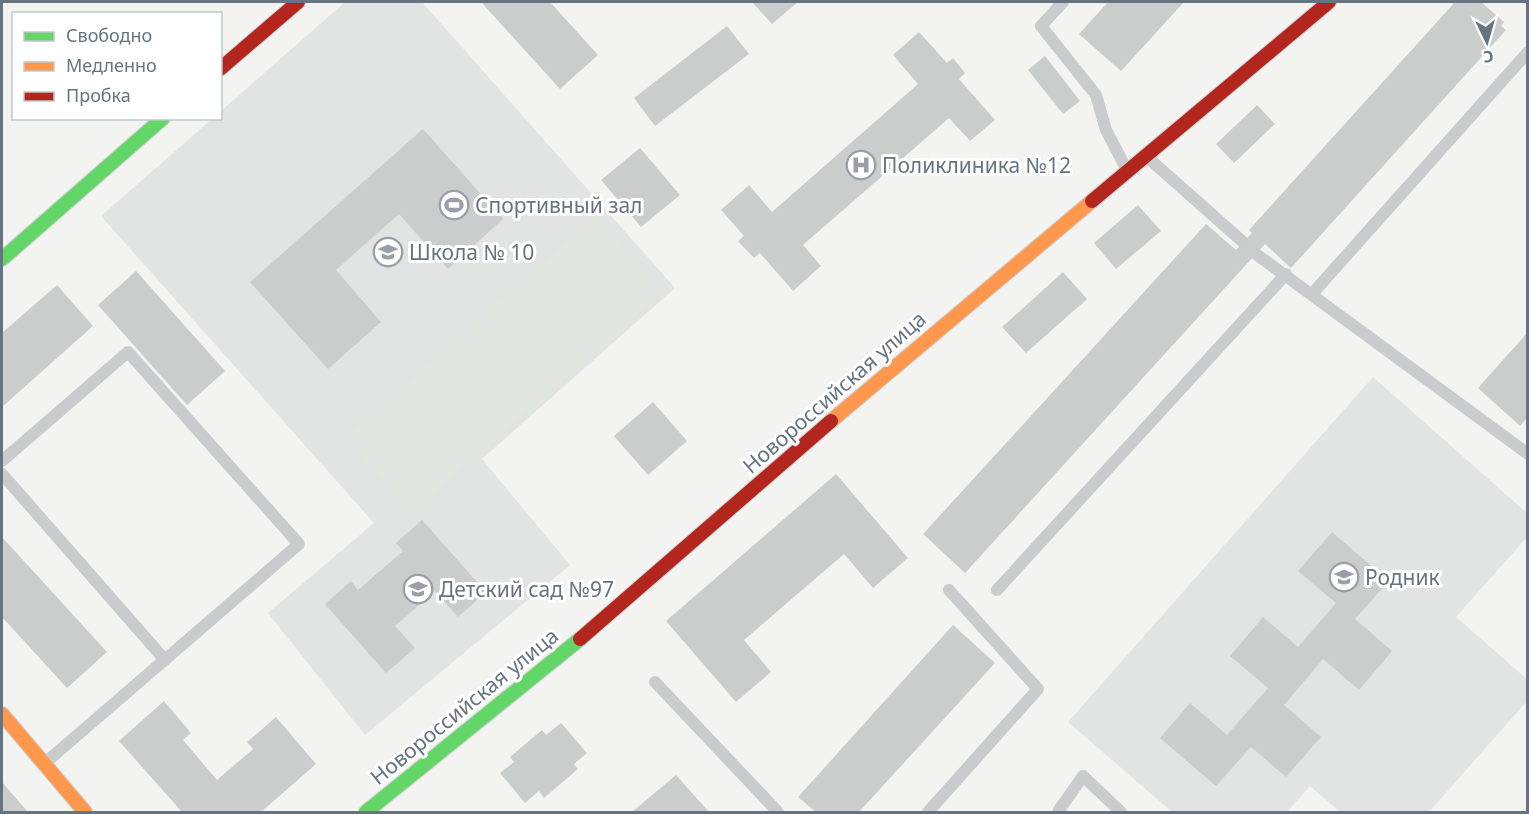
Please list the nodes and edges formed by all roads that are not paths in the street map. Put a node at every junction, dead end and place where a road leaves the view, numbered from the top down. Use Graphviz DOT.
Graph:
graph roads {
  1 [pos="298,2"];
  2 [pos="1063,2"];
  3 [pos="1329,2"];
  4 [pos="1527,52"];
  5 [pos="222,67"];
  6 [pos="161,120"];
  7 [pos="1146,157"];
  8 [pos="1128,171"];
  9 [pos="1243,242"];
  10 [pos="1256,254"];
  11 [pos="2,259"];
  12 [pos="1286,274"];
  13 [pos="1312,294"];
  14 [pos="1527,454"];
  15 [pos="2,461"];
  16 [pos="2,474"];
  17 [pos="949,590"];
  18 [pos="997,590"];
  19 [pos="165,660"];
  20 [pos="655,681"];
  21 [pos="2,714"];
  22 [pos="44,764"];
  23 [pos="85,813"];
  24 [pos="366,813"];
  25 [pos="778,813"];
  26 [pos="928,813"];
  27 [pos="1061,813"];
  28 [pos="1121,813"];
  1 -- 5 [label="street"];
  2 -- 8 [label="lane"];
  3 -- 7 [label="street, Новороссийская улица"];
  4 -- 13 [label="lane"];
  6 -- 11 [label="street"];
  7 -- 8 [label="street, Новороссийская улица"];
  7 -- 9 [label="lane"];
  8 -- 24 [label="street, Новороссийская улица"];
  10 -- 12 [label="lane"];
  12 -- 13 [label="lane"];
  12 -- 18 [label="lane"];
  13 -- 14 [label="lane"];
  15 -- 19 [label="lane"];
  16 -- 19 [label="lane"];
  17 -- 26 [label="lane"];
  19 -- 22 [label="lane"];
  20 -- 25 [label="lane"];
  21 -- 22 [label="street"];
  22 -- 23 [label="street"];
  27 -- 28 [label="lane"];
}
